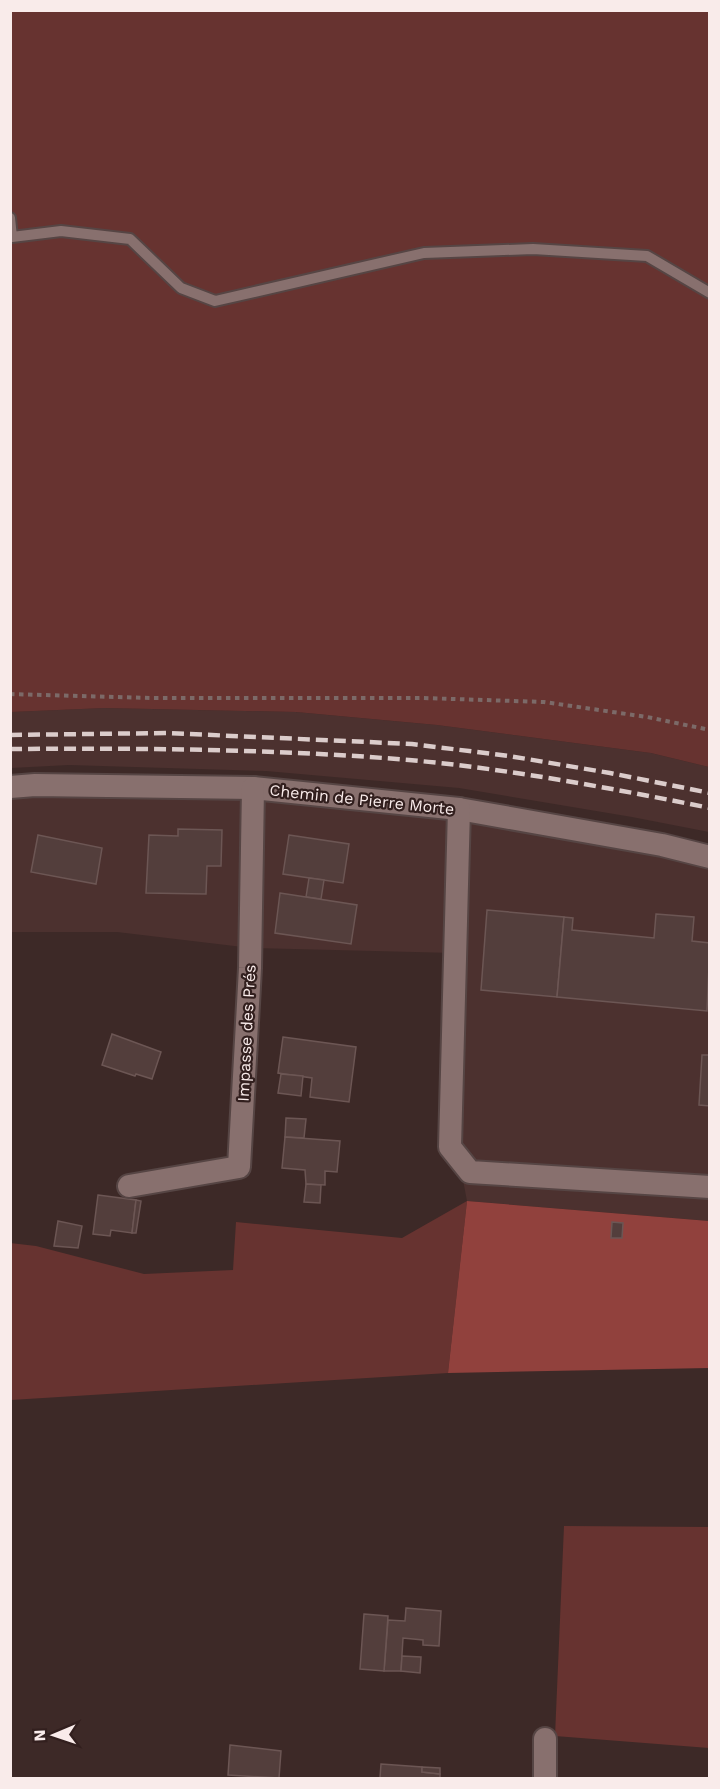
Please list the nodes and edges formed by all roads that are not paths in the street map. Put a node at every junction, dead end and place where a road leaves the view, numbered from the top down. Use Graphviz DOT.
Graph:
graph roads {
  1 [pos="10,218"];
  2 [pos="710,292"];
  3 [pos="10,788"];
  4 [pos="253,788"];
  5 [pos="459,809"];
  6 [pos="710,858"];
  7 [pos="129,1186"];
  8 [pos="710,1187"];
  9 [pos="545,1739"];
  10 [pos="545,1779"];
  1 -- 2 [label="lane"];
  3 -- 4 [label="street, Chemin de Pierre Morte"];
  4 -- 5 [label="street, Chemin de Pierre Morte"];
  4 -- 7 [label="street, Impasse des Prés"];
  5 -- 6 [label="street, Chemin de Pierre Morte"];
  5 -- 8 [label="street"];
  9 -- 10 [label="street"];
}
